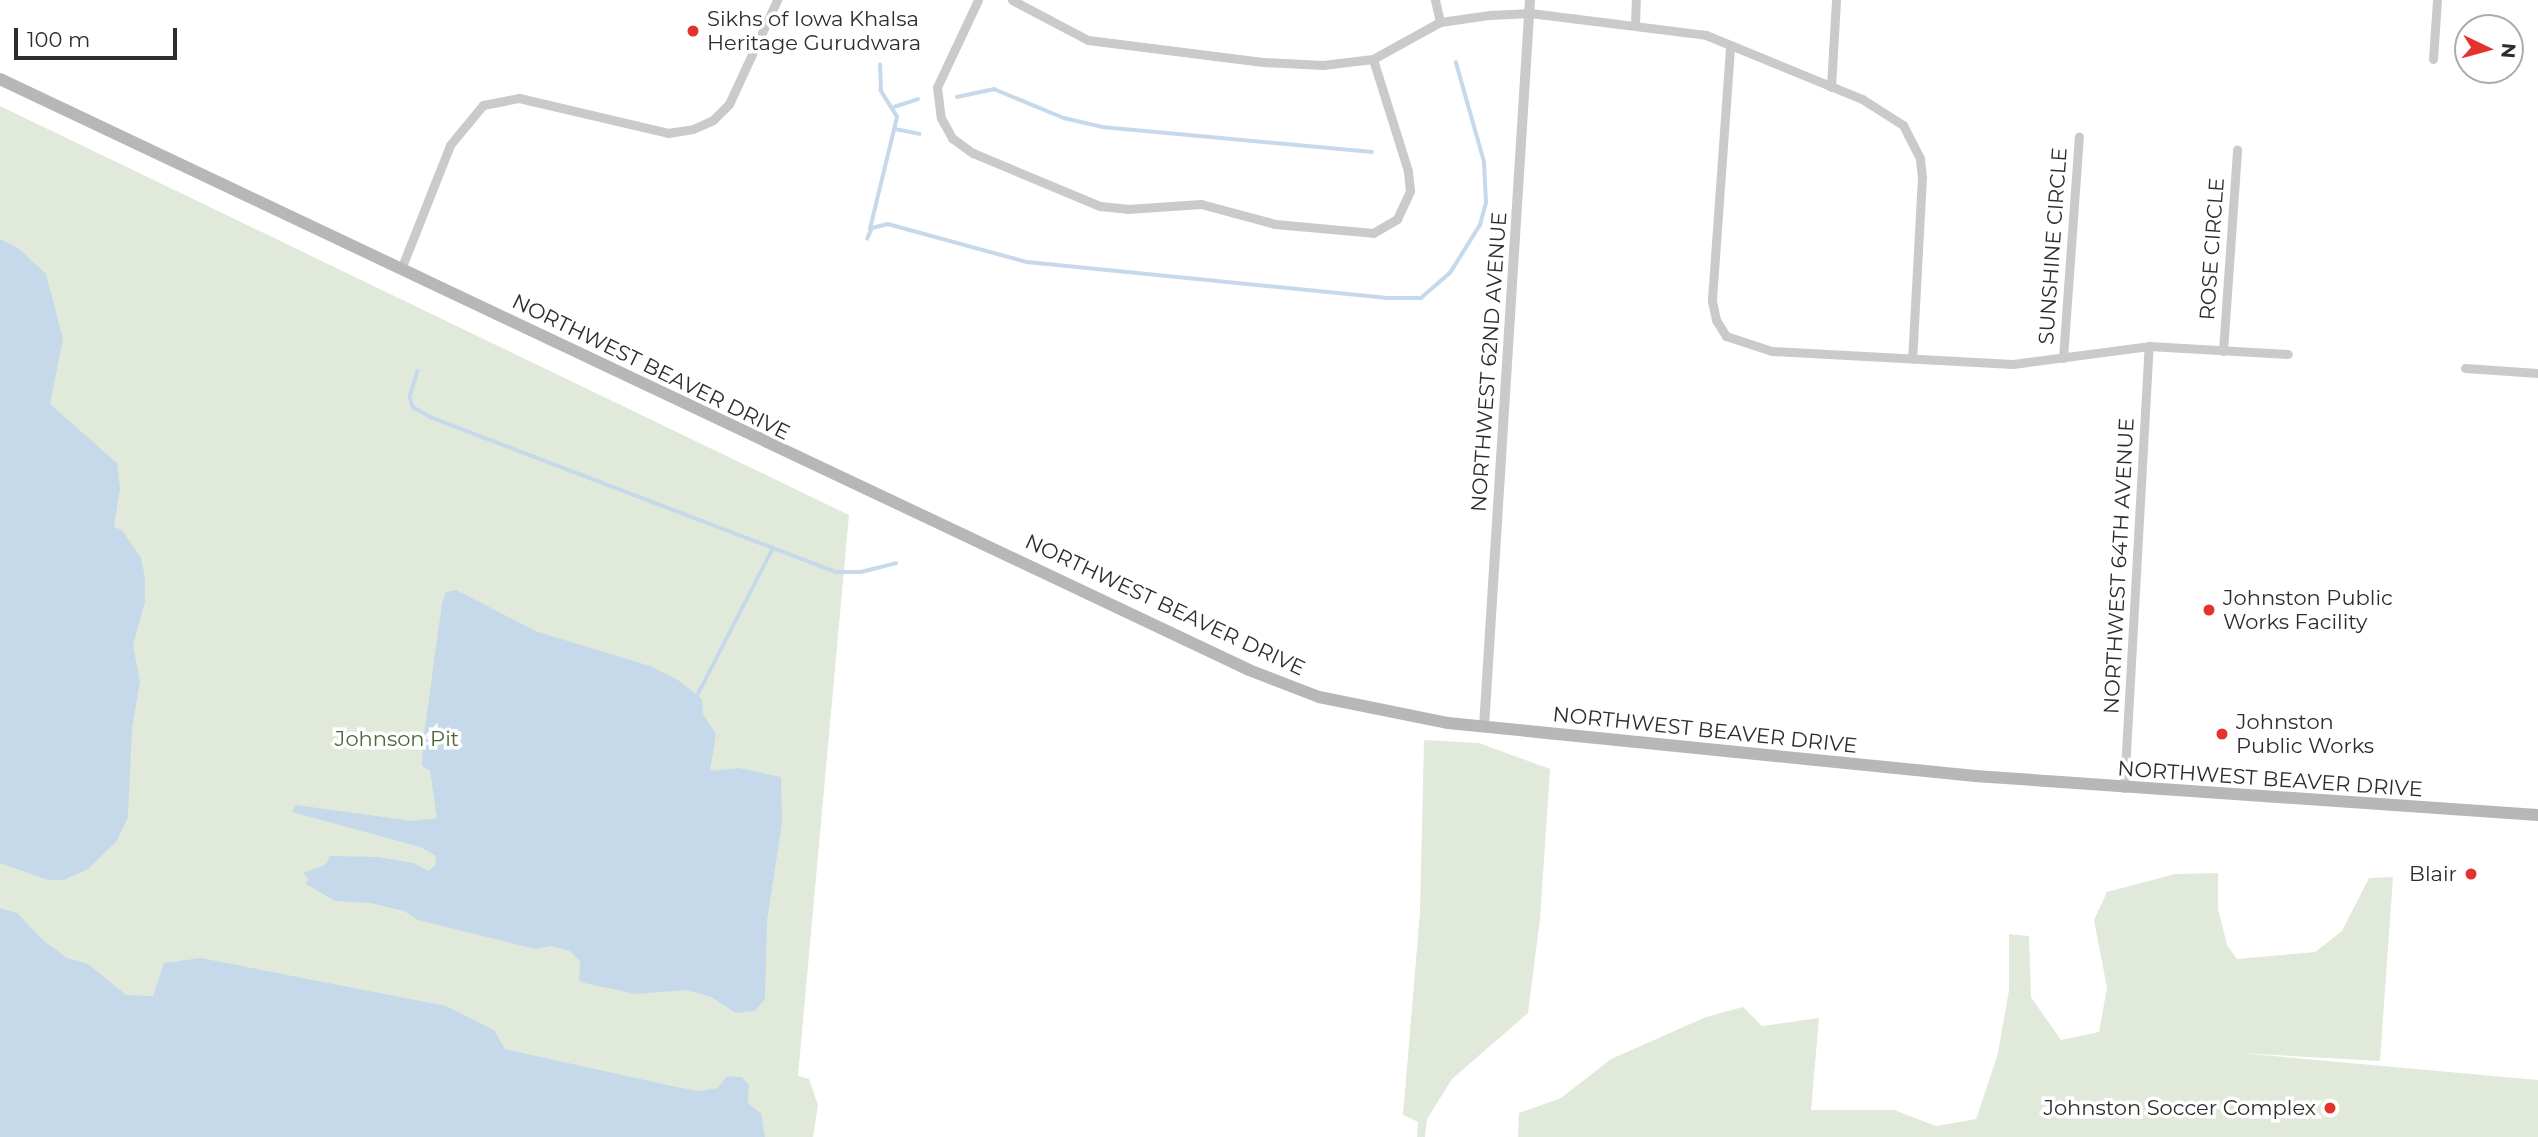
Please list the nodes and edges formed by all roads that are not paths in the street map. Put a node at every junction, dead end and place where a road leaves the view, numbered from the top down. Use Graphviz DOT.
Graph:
graph roads {
  1 [pos="777,0"];
  2 [pos="978,0"];
  3 [pos="1012,0"];
  4 [pos="1435,0"];
  5 [pos="1530,0"];
  6 [pos="1636,0"];
  7 [pos="1836,0"];
  8 [pos="2437,0"];
  9 [pos="1530,13"];
  10 [pos="1440,22"];
  11 [pos="1635,24"];
  12 [pos="1730,48"];
  13 [pos="1373,59"];
  14 [pos="2433,60"];
  15 [pos="0,79"];
  16 [pos="1831,87"];
  17 [pos="2079,137"];
  18 [pos="2237,149"];
  19 [pos="401,269"];
  20 [pos="2149,346"];
  21 [pos="2223,351"];
  22 [pos="2288,354"];
  23 [pos="2063,358"];
  24 [pos="1912,359"];
  25 [pos="2465,368"];
  26 [pos="2538,373"];
  27 [pos="1484,727"];
  28 [pos="2124,788"];
  29 [pos="2538,815"];
  1 -- 19 [label="street"];
  2 -- 13 [label="street"];
  3 -- 13 [label="street"];
  4 -- 10 [label="street"];
  5 -- 9 [label="street, NORTHWEST 62ND AVENUE"];
  6 -- 11 [label="street"];
  7 -- 16 [label="street"];
  8 -- 14 [label="street"];
  9 -- 10 [label="street"];
  9 -- 11 [label="street"];
  9 -- 27 [label="street, NORTHWEST 62ND AVENUE"];
  10 -- 13 [label="street"];
  11 -- 12 [label="street"];
  12 -- 16 [label="street"];
  12 -- 24 [label="street"];
  15 -- 19 [label="main road, NORTHWEST BEAVER DRIVE"];
  16 -- 24 [label="street"];
  17 -- 23 [label="street, SUNSHINE CIRCLE"];
  18 -- 21 [label="street, ROSE CIRCLE"];
  19 -- 27 [label="main road, NORTHWEST BEAVER DRIVE"];
  20 -- 21 [label="street"];
  20 -- 23 [label="street"];
  20 -- 28 [label="street, NORTHWEST 64TH AVENUE"];
  21 -- 22 [label="street"];
  23 -- 24 [label="street"];
  25 -- 26 [label="street"];
  27 -- 28 [label="main road, NORTHWEST BEAVER DRIVE"];
  28 -- 29 [label="main road, NORTHWEST BEAVER DRIVE"];
}
